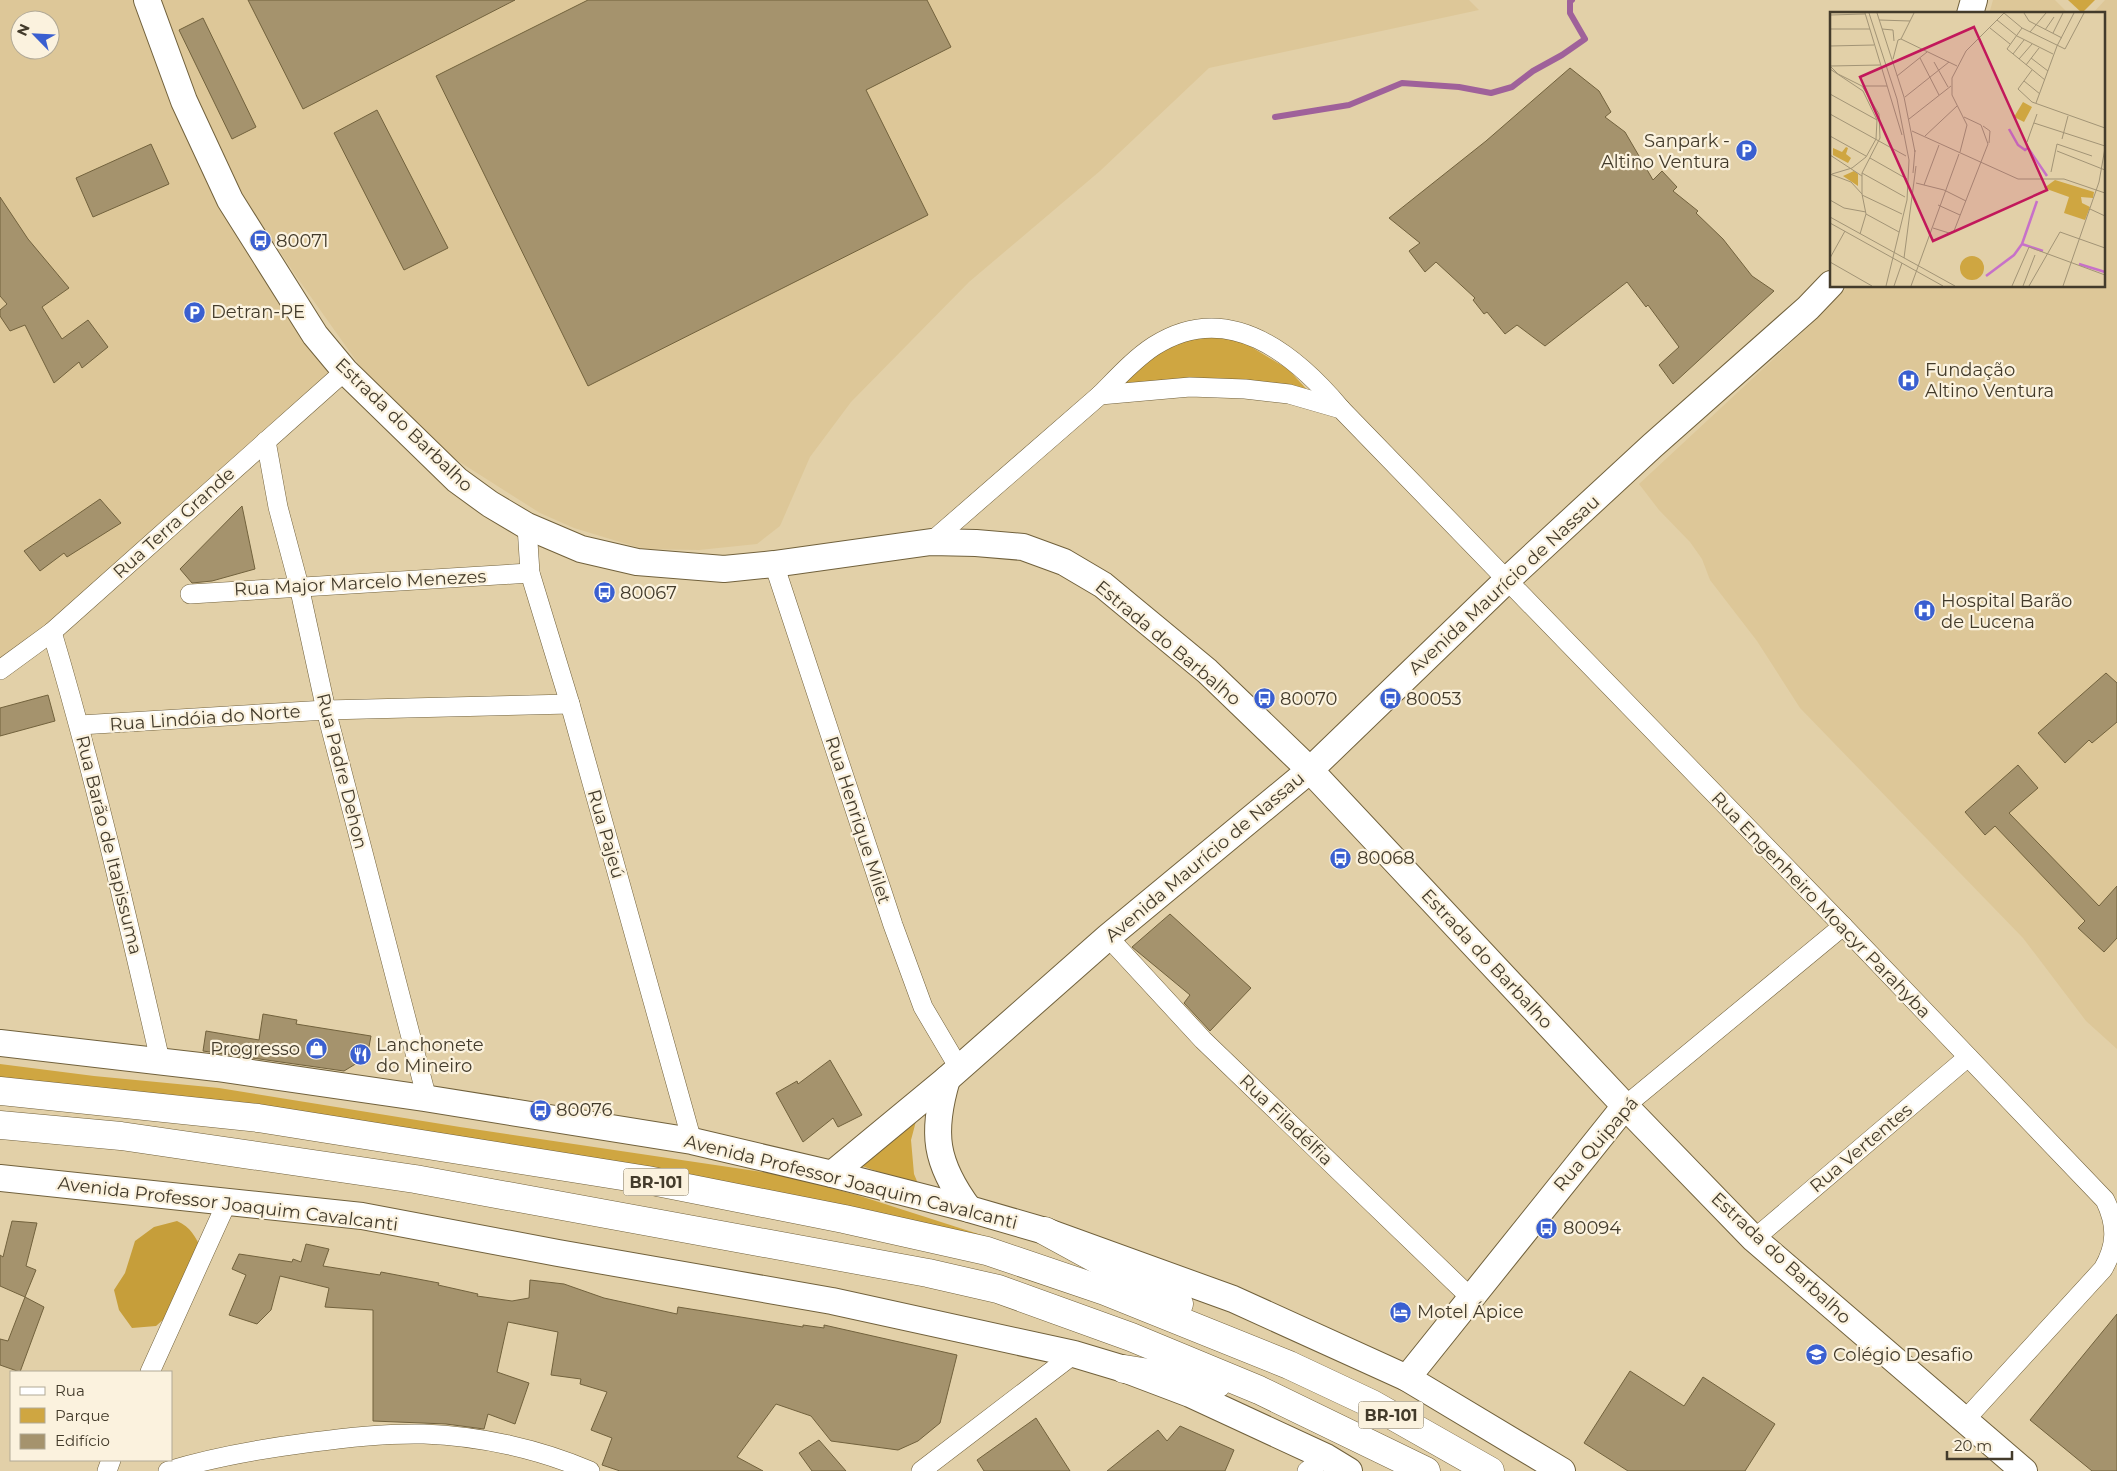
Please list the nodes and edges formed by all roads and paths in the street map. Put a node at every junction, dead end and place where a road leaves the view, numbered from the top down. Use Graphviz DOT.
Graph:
graph roads {
  1 [pos="147,0"];
  2 [pos="1830,285"];
  3 [pos="345,371"];
  4 [pos="1100,395"];
  5 [pos="1341,408"];
  6 [pos="266,442"];
  7 [pos="527,526"];
  8 [pos="931,542"];
  9 [pos="774,564"];
  10 [pos="530,573"];
  11 [pos="1507,580"];
  12 [pos="300,586"];
  13 [pos="190,594"];
  14 [pos="52,632"];
  15 [pos="0,670"];
  16 [pos="570,704"];
  17 [pos="326,710"];
  18 [pos="80,725"];
  19 [pos="1310,770"];
  20 [pos="1843,926"];
  21 [pos="1108,937"];
  22 [pos="0,1043"];
  23 [pos="1968,1057"];
  24 [pos="160,1060"];
  25 [pos="953,1073"];
  26 [pos="0,1091"];
  27 [pos="427,1099"];
  28 [pos="1625,1106"];
  29 [pos="0,1125"];
  30 [pos="692,1142"];
  31 [pos="832,1174"];
  32 [pos="0,1178"];
  33 [pos="227,1202"];
  34 [pos="969,1209"];
  35 [pos="1045,1231"];
  36 [pos="1754,1239"];
  37 [pos="1470,1297"];
  38 [pos="1074,1354"];
  39 [pos="1290,1365"];
  40 [pos="1124,1369"];
  41 [pos="150,1371"];
  42 [pos="1408,1378"];
  43 [pos="1259,1390"];
  44 [pos="1964,1421"];
  45 [pos="1316,1464"];
  46 [pos="569,1467"];
  47 [pos="168,1471"];
  48 [pos="590,1471"];
  49 [pos="922,1471"];
  50 [pos="1349,1471"];
  51 [pos="1426,1471"];
  52 [pos="1490,1471"];
  53 [pos="1562,1471"];
  54 [pos="2024,1471"];
  1 -- 3 [label="main road, Estrada do Barbalho"];
  2 -- 11 [label="main road, Avenida Maurício de Nassau"];
  3 -- 6 [label="street, Rua Terra Grande"];
  3 -- 7 [label="main road, Estrada do Barbalho"];
  4 -- 5 [label="street"];
  4 -- 5 [label="street, Rua Engenheiro Moacyr Parahyba"];
  4 -- 8 [label="street, Rua Engenheiro Moacyr Parahyba"];
  5 -- 11 [label="street, Rua Engenheiro Moacyr Parahyba"];
  6 -- 12 [label="street, Rua Padre Dehon"];
  6 -- 14 [label="street, Rua Terra Grande"];
  7 -- 9 [label="main road, Estrada do Barbalho"];
  7 -- 10 [label="street, Rua Pajeú"];
  8 -- 9 [label="main road, Estrada do Barbalho"];
  8 -- 19 [label="main road, Estrada do Barbalho"];
  9 -- 25 [label="street, Rua Henrique Milet"];
  10 -- 12 [label="street, Rua Major Marcelo Menezes"];
  10 -- 16 [label="street, Rua Pajeú"];
  11 -- 19 [label="main road, Avenida Maurício de Nassau"];
  11 -- 20 [label="street, Rua Engenheiro Moacyr Parahyba"];
  12 -- 13 [label="street, Rua Major Marcelo Menezes"];
  12 -- 17 [label="street, Rua Padre Dehon"];
  14 -- 15 [label="street, Rua Terra Grande"];
  14 -- 18 [label="street, Rua Barão de Itapissuma"];
  16 -- 17 [label="street, Rua Lindóia do Norte"];
  16 -- 30 [label="street, Rua Pajeú"];
  17 -- 18 [label="street, Rua Lindóia do Norte"];
  17 -- 27 [label="street, Rua Padre Dehon"];
  18 -- 24 [label="street, Rua Barão de Itapissuma"];
  19 -- 21 [label="main road, Avenida Maurício de Nassau"];
  19 -- 28 [label="main road, Estrada do Barbalho"];
  20 -- 23 [label="street, Rua Engenheiro Moacyr Parahyba"];
  20 -- 28 [label="street, Rua Quipapá"];
  21 -- 25 [label="main road, Avenida Maurício de Nassau"];
  21 -- 37 [label="street, Rua Filadélfia"];
  22 -- 24 [label="main road, Avenida Professor Joaquim Cavalcanti"];
  23 -- 36 [label="street, Rua Vertentes"];
  23 -- 44 [label="street, Rua Engenheiro Moacyr Parahyba"];
  24 -- 27 [label="main road, Avenida Professor Joaquim Cavalcanti"];
  25 -- 31 [label="main road, Avenida Maurício de Nassau"];
  25 -- 34 [label="main road"];
  26 -- 39 [label="highway, Avenida Professor Joaquim Cavalcanti / BR-101"];
  27 -- 30 [label="main road, Avenida Professor Joaquim Cavalcanti"];
  28 -- 36 [label="main road, Estrada do Barbalho"];
  28 -- 37 [label="main road, Rua Quipapá"];
  29 -- 43 [label="highway, BR-101"];
  30 -- 31 [label="main road, Avenida Professor Joaquim Cavalcanti"];
  31 -- 34 [label="main road, Avenida Professor Joaquim Cavalcanti"];
  32 -- 33 [label="main road, Avenida Professor Joaquim Cavalcanti"];
  33 -- 38 [label="main road, Avenida Professor Joaquim Cavalcanti"];
  33 -- 41 [label="street"];
  34 -- 35 [label="main road, Avenida Professor Joaquim Cavalcanti"];
  35 -- 39 [label="highway"];
  35 -- 42 [label="main road, Avenida Professor Joaquim Cavalcanti"];
  36 -- 44 [label="main road, Estrada do Barbalho"];
  37 -- 42 [label="main road, Rua Quipapá"];
  38 -- 40 [label="main road, Avenida Professor Joaquim Cavalcanti"];
  38 -- 49 [label="street"];
  39 -- 52 [label="highway, BR-101"];
  40 -- 43 [label="highway"];
  40 -- 45 [label="main road, Avenida Professor Joaquim Cavalcanti"];
  42 -- 53 [label="main road, Avenida Professor Joaquim Cavalcanti"];
  43 -- 51 [label="highway, BR-101"];
  44 -- 54 [label="main road, Estrada do Barbalho"];
  45 -- 50 [label="main road, Avenida Professor Joaquim Cavalcanti"];
  46 -- 47 [label="street"];
  46 -- 48 [label="street"];
}
